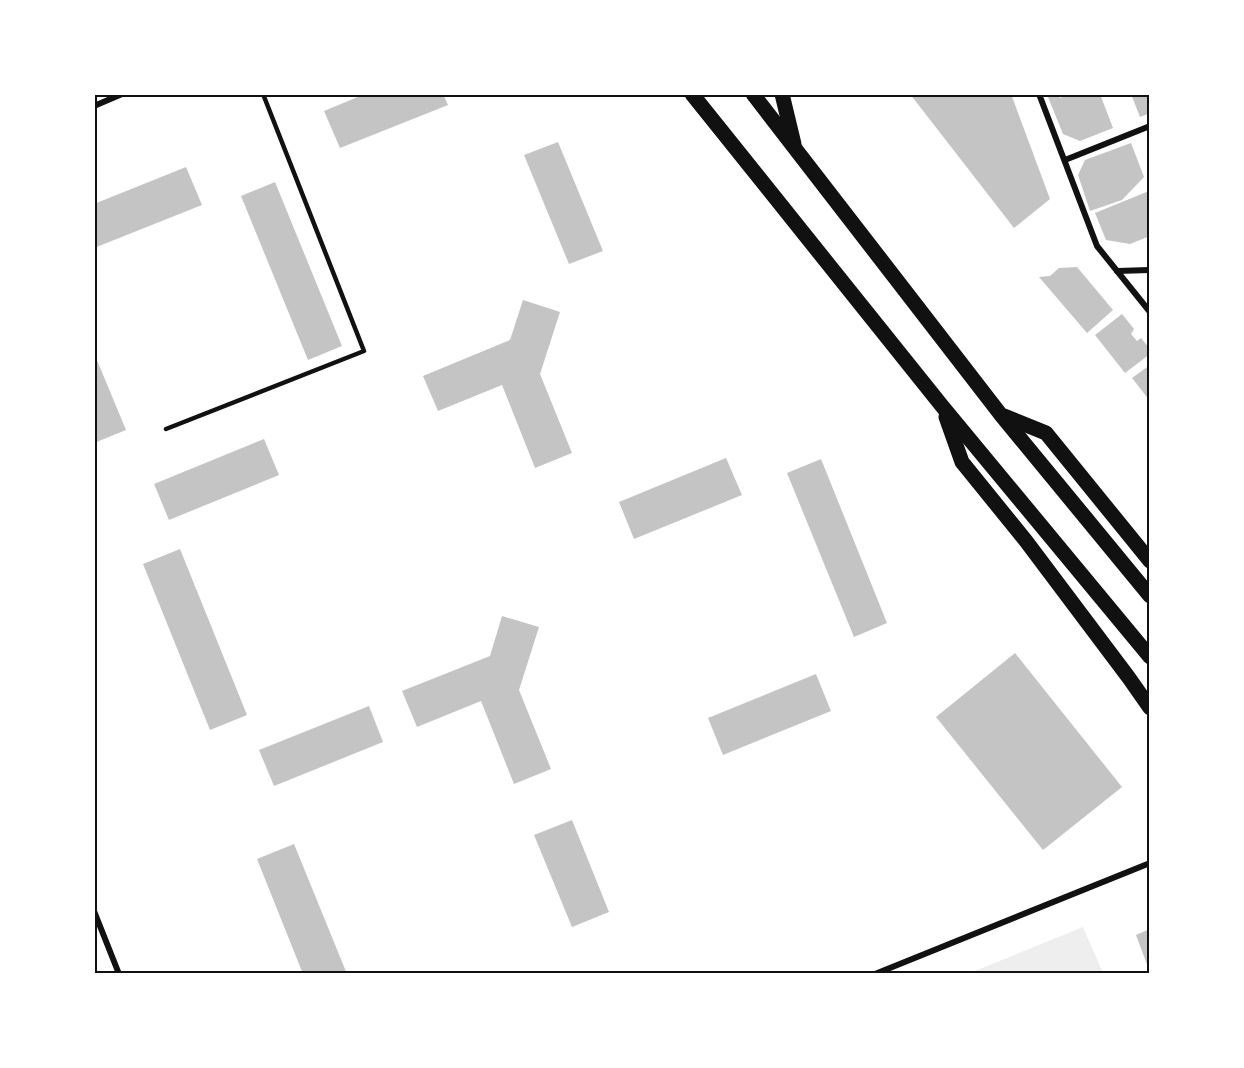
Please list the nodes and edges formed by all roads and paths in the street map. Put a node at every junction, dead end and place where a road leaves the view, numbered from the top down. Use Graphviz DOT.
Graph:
graph roads {
  1 [pos="122,94"];
  2 [pos="263,94"];
  3 [pos="692,94"];
  4 [pos="753,94"];
  5 [pos="782,94"];
  6 [pos="1039,94"];
  7 [pos="94,106"];
  8 [pos="1149,126"];
  9 [pos="795,150"];
  10 [pos="1065,160"];
  11 [pos="1149,270"];
  12 [pos="1117,271"];
  13 [pos="1149,312"];
  14 [pos="942,406"];
  15 [pos="1001,415"];
  16 [pos="166,429"];
  17 [pos="1149,561"];
  18 [pos="1149,596"];
  19 [pos="1149,657"];
  20 [pos="1149,708"];
  21 [pos="1149,862"];
  22 [pos="94,911"];
  23 [pos="119,974"];
  24 [pos="875,974"];
  1 -- 7 [label="street"];
  2 -- 16 [label="lane"];
  3 -- 14 [label="main road"];
  4 -- 9 [label="main road"];
  5 -- 9 [label="main road"];
  6 -- 10 [label="street"];
  8 -- 10 [label="street"];
  9 -- 15 [label="main road"];
  10 -- 12 [label="street"];
  11 -- 12 [label="street"];
  12 -- 13 [label="street"];
  14 -- 19 [label="main road"];
  14 -- 20 [label="main road"];
  15 -- 17 [label="main road"];
  15 -- 18 [label="main road"];
  21 -- 24 [label="street"];
  22 -- 23 [label="street"];
}
